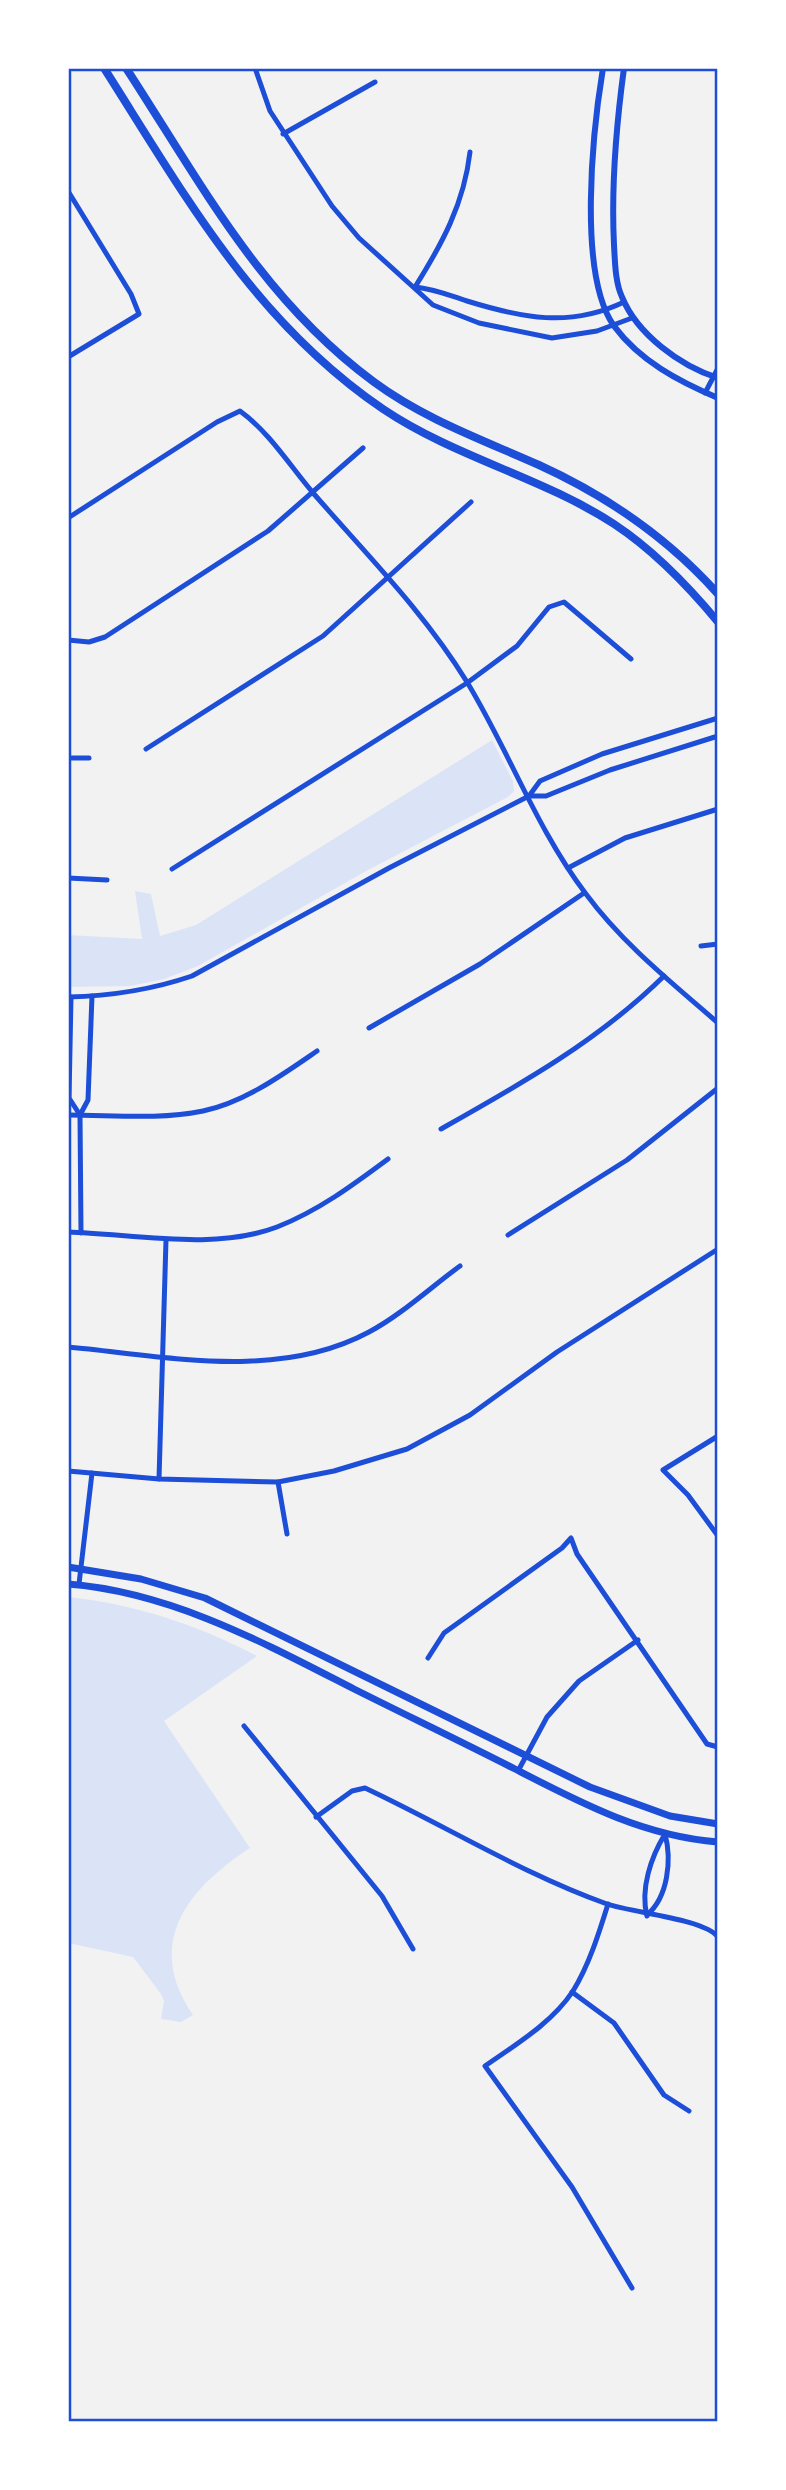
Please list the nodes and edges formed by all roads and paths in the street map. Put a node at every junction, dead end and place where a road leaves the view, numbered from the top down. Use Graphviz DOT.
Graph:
graph roads {
  1 [pos="104,68"];
  2 [pos="126,68"];
  3 [pos="255,68"];
  4 [pos="264,68"];
  5 [pos="603,68"];
  6 [pos="624,68"];
  7 [pos="259,77"];
  8 [pos="375,82"];
  9 [pos="283,134"];
  10 [pos="470,152"];
  11 [pos="68,191"];
  12 [pos="415,287"];
  13 [pos="624,302"];
  14 [pos="606,311"];
  15 [pos="632,318"];
  16 [pos="614,326"];
  17 [pos="68,357"];
  18 [pos="718,368"];
  19 [pos="715,377"];
  20 [pos="705,393"];
  21 [pos="718,398"];
  22 [pos="363,448"];
  23 [pos="314,494"];
  24 [pos="471,502"];
  25 [pos="68,518"];
  26 [pos="390,578"];
  27 [pos="718,594"];
  28 [pos="718,622"];
  29 [pos="68,640"];
  30 [pos="631,659"];
  31 [pos="467,683"];
  32 [pos="718,718"];
  33 [pos="718,736"];
  34 [pos="146,748"];
  35 [pos="68,758"];
  36 [pos="89,758"];
  37 [pos="529,796"];
  38 [pos="718,809"];
  39 [pos="568,868"];
  40 [pos="172,869"];
  41 [pos="68,878"];
  42 [pos="107,880"];
  43 [pos="584,893"];
  44 [pos="718,944"];
  45 [pos="701,946"];
  46 [pos="664,976"];
  47 [pos="92,996"];
  48 [pos="70,997"];
  49 [pos="718,1023"];
  50 [pos="369,1028"];
  51 [pos="317,1051"];
  52 [pos="718,1087"];
  53 [pos="68,1115"];
  54 [pos="80,1115"];
  55 [pos="441,1129"];
  56 [pos="388,1160"];
  57 [pos="68,1233"];
  58 [pos="81,1233"];
  59 [pos="508,1235"];
  60 [pos="166,1240"];
  61 [pos="718,1249"];
  62 [pos="460,1266"];
  63 [pos="68,1347"];
  64 [pos="163,1356"];
  65 [pos="718,1436"];
  66 [pos="68,1471"];
  67 [pos="92,1473"];
  68 [pos="159,1479"];
  69 [pos="278,1482"];
  70 [pos="287,1534"];
  71 [pos="718,1536"];
  72 [pos="68,1567"];
  73 [pos="81,1568"];
  74 [pos="68,1584"];
  75 [pos="79,1584"];
  76 [pos="638,1640"];
  77 [pos="428,1658"];
  78 [pos="244,1726"];
  79 [pos="718,1747"];
  80 [pos="526,1756"];
  81 [pos="518,1770"];
  82 [pos="670,1816"];
  83 [pos="316,1817"];
  84 [pos="718,1824"];
  85 [pos="665,1835"];
  86 [pos="718,1842"];
  87 [pos="608,1904"];
  88 [pos="647,1916"];
  89 [pos="718,1937"];
  90 [pos="413,1949"];
  91 [pos="572,1992"];
  92 [pos="689,2111"];
  93 [pos="632,2288"];
  1 -- 28 [label="main road"];
  2 -- 27 [label="main road"];
  3 -- 7 [label="street"];
  4 -- 7 [label="street"];
  5 -- 14 [label="street"];
  6 -- 13 [label="street"];
  7 -- 9 [label="street"];
  8 -- 9 [label="street"];
  9 -- 12 [label="street"];
  10 -- 12 [label="street"];
  11 -- 17 [label="street"];
  12 -- 14 [label="street"];
  12 -- 16 [label="street"];
  13 -- 14 [label="street"];
  13 -- 15 [label="street"];
  14 -- 16 [label="street"];
  15 -- 16 [label="street"];
  15 -- 19 [label="street"];
  16 -- 20 [label="street"];
  18 -- 19 [label="street"];
  19 -- 20 [label="street"];
  20 -- 21 [label="street"];
  22 -- 23 [label="street"];
  23 -- 25 [label="street"];
  23 -- 26 [label="street"];
  23 -- 29 [label="street"];
  24 -- 26 [label="street"];
  26 -- 31 [label="street"];
  26 -- 34 [label="street"];
  30 -- 31 [label="street"];
  31 -- 37 [label="street"];
  31 -- 40 [label="street"];
  32 -- 37 [label="street"];
  33 -- 37 [label="street"];
  35 -- 36 [label="street"];
  37 -- 39 [label="street"];
  37 -- 47 [label="street"];
  38 -- 39 [label="street"];
  39 -- 43 [label="street"];
  41 -- 42 [label="street"];
  43 -- 46 [label="street"];
  43 -- 50 [label="street"];
  44 -- 45 [label="street"];
  46 -- 49 [label="street"];
  46 -- 55 [label="street"];
  47 -- 48 [label="street"];
  47 -- 54 [label="street"];
  48 -- 54 [label="street"];
  51 -- 54 [label="street"];
  52 -- 59 [label="street"];
  53 -- 54 [label="street"];
  54 -- 58 [label="street"];
  56 -- 60 [label="street"];
  57 -- 58 [label="street"];
  58 -- 60 [label="street"];
  60 -- 64 [label="street"];
  61 -- 69 [label="street"];
  62 -- 64 [label="street"];
  63 -- 64 [label="street"];
  64 -- 68 [label="street"];
  65 -- 71 [label="street"];
  66 -- 67 [label="street"];
  67 -- 68 [label="street"];
  67 -- 73 [label="street"];
  68 -- 69 [label="street"];
  69 -- 70 [label="street"];
  72 -- 73 [label="main road"];
  73 -- 75 [label="street"];
  73 -- 80 [label="main road"];
  74 -- 75 [label="main road"];
  75 -- 81 [label="main road"];
  76 -- 77 [label="street"];
  76 -- 79 [label="street"];
  76 -- 80 [label="street"];
  78 -- 83 [label="street"];
  80 -- 81 [label="street"];
  80 -- 82 [label="main road"];
  81 -- 85 [label="main road"];
  82 -- 84 [label="main road"];
  82 -- 85 [label="main road"];
  83 -- 87 [label="street"];
  83 -- 90 [label="street"];
  85 -- 86 [label="main road"];
  85 -- 88 [label="street"];
  85 -- 88 [label="street"];
  87 -- 88 [label="street"];
  87 -- 91 [label="street"];
  88 -- 89 [label="street"];
  91 -- 92 [label="street"];
  91 -- 93 [label="street"];
}
